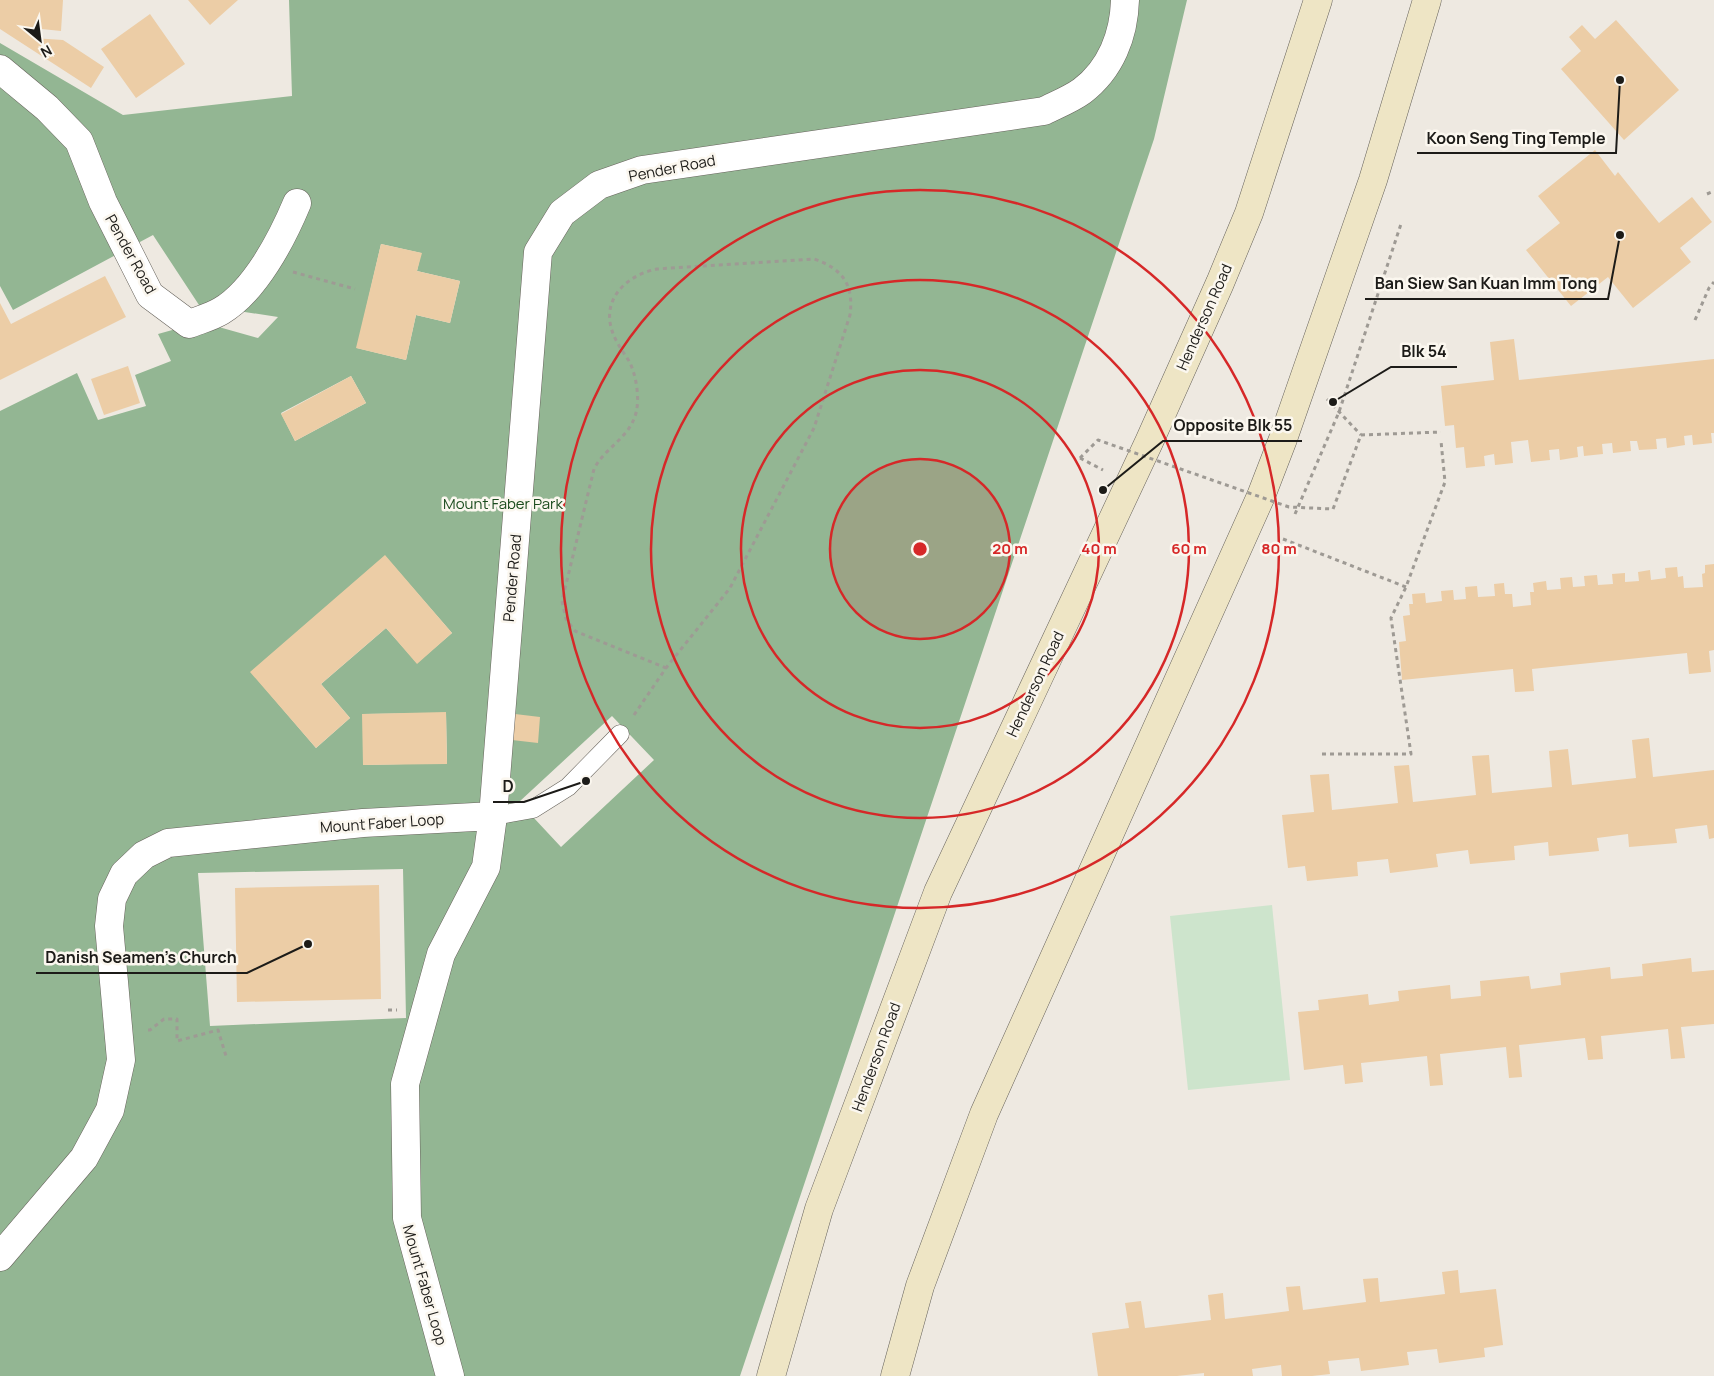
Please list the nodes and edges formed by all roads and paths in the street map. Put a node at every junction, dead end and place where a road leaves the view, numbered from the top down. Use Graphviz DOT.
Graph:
graph roads {
  1 [pos="1125,0"];
  2 [pos="1318,0"];
  3 [pos="1428,2"];
  4 [pos="0,69"];
  5 [pos="1714,191"];
  6 [pos="1707,194"];
  7 [pos="297,203"];
  8 [pos="1401,224"];
  9 [pos="285,270"];
  10 [pos="1714,282"];
  11 [pos="355,289"];
  12 [pos="1695,320"];
  13 [pos="1306,375"];
  14 [pos="1339,412"];
  15 [pos="1441,432"];
  16 [pos="1361,435"];
  17 [pos="1441,441"];
  18 [pos="1080,458"];
  19 [pos="1295,514"];
  20 [pos="1283,539"];
  21 [pos="1406,587"];
  22 [pos="666,668"];
  23 [pos="620,734"];
  24 [pos="1322,754"];
  25 [pos="493,816"];
  26 [pos="118,1024"];
  27 [pos="226,1056"];
  28 [pos="0,1257"];
  29 [pos="450,1376"];
  30 [pos="771,1376"];
  31 [pos="895,1376"];
  1 -- 25 [label="street, Pender Road"];
  2 -- 30 [label="main road, Henderson Road"];
  3 -- 13 [label="main road"];
  4 -- 7 [label="street, Pender Road"];
  5 -- 6 [label="path"];
  8 -- 14 [label="path"];
  9 -- 11 [label="path"];
  10 -- 12 [label="path"];
  13 -- 14 [label="path"];
  13 -- 31 [label="main road"];
  14 -- 16 [label="path"];
  14 -- 19 [label="path"];
  15 -- 16 [label="path"];
  16 -- 18 [label="path, bridge"];
  17 -- 21 [label="path"];
  20 -- 21 [label="path"];
  21 -- 24 [label="path"];
  22 -- 22 [label="path"];
  22 -- 23 [label="path"];
  23 -- 25 [label="lane"];
  25 -- 26 [label="street, Mount Faber Loop"];
  25 -- 29 [label="street, Mount Faber Loop"];
  26 -- 27 [label="path"];
  26 -- 28 [label="street, Mount Faber Loop"];
}
